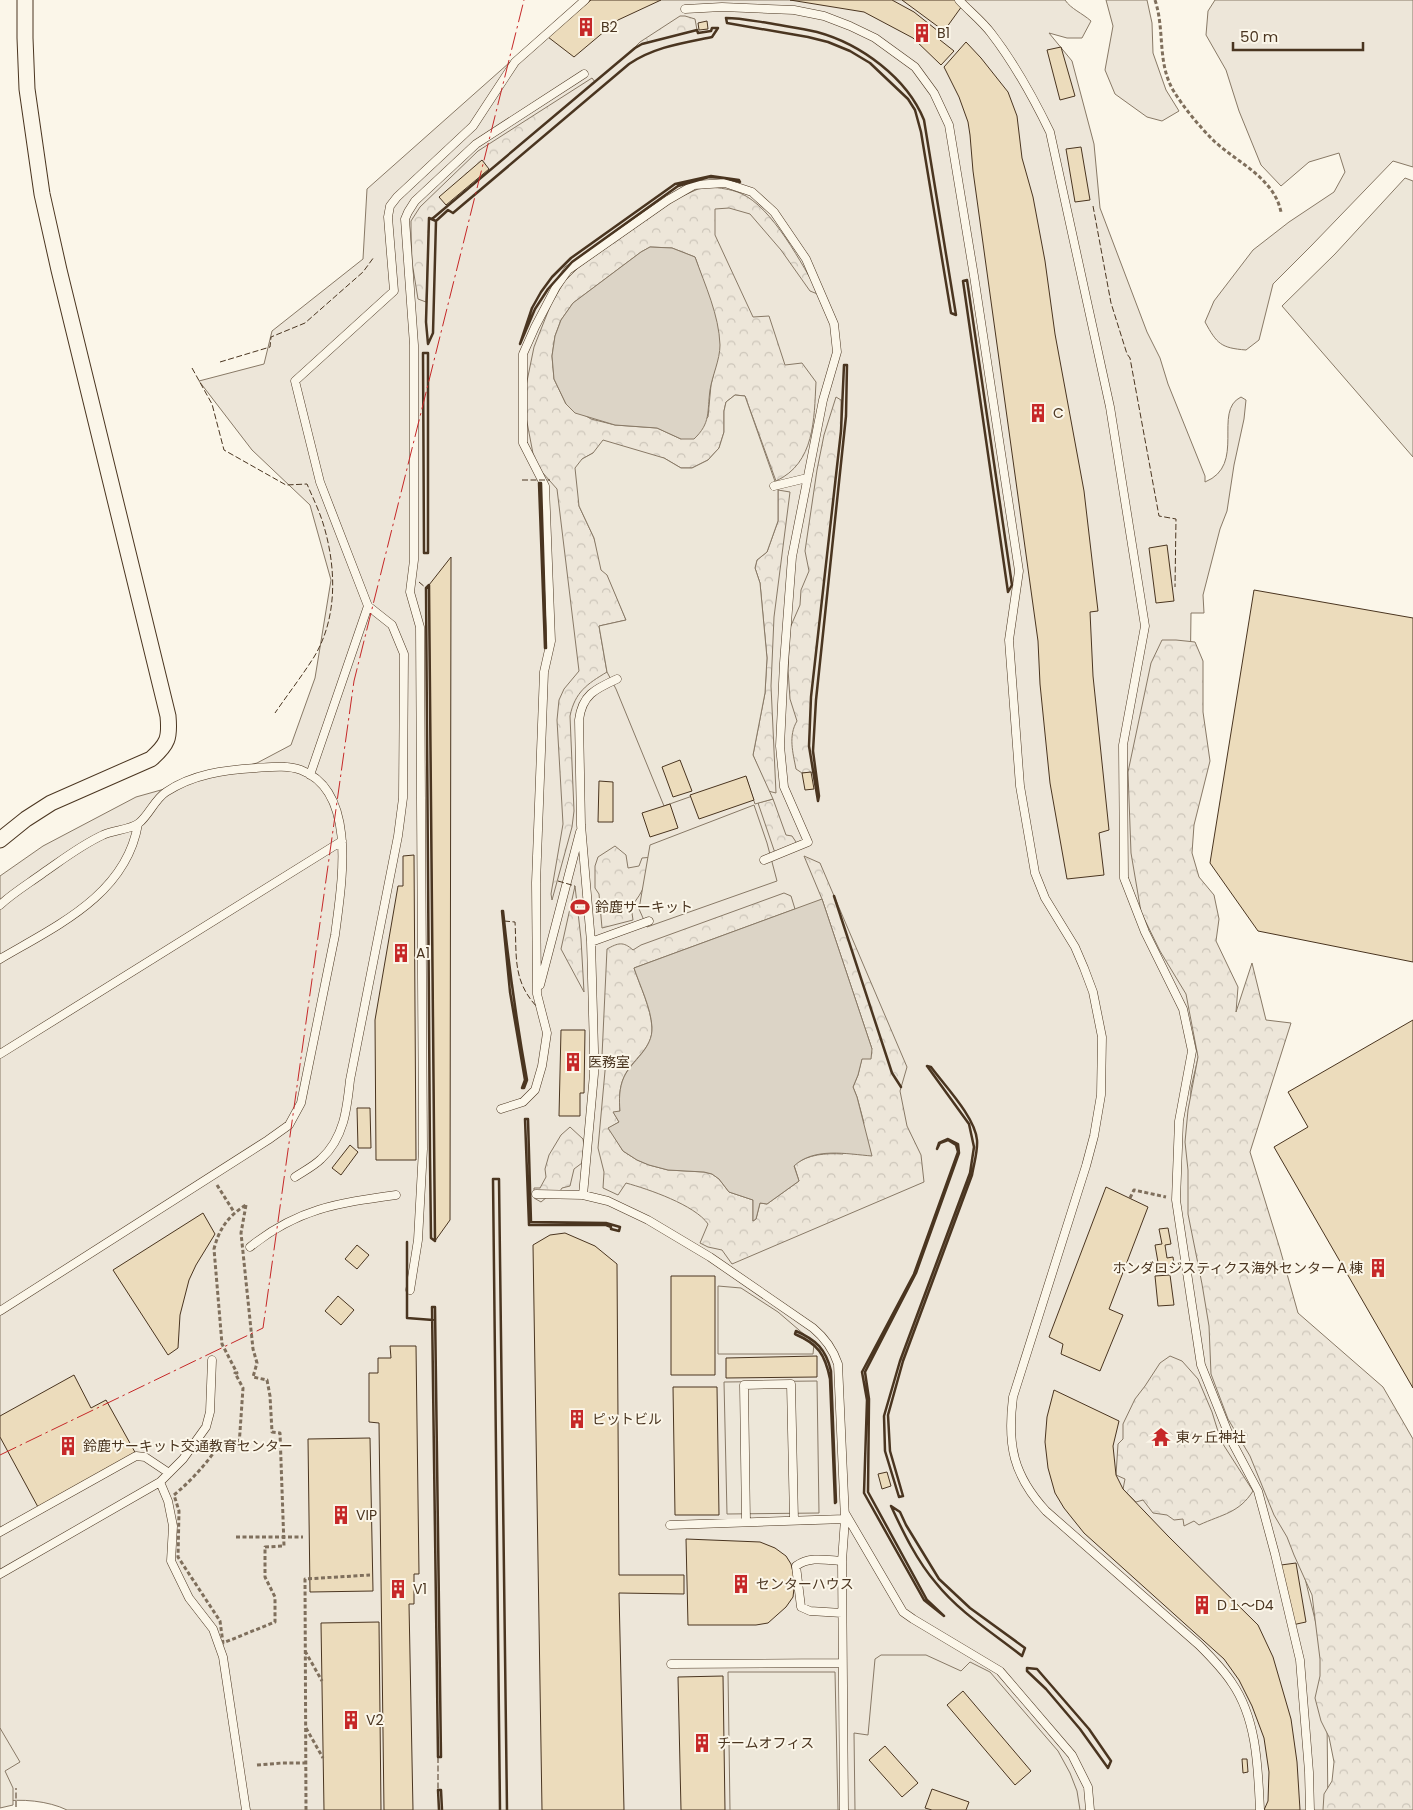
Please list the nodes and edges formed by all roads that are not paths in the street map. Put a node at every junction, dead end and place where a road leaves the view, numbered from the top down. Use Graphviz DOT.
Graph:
graph roads {
  1 [pos="25,0"];
  2 [pos="585,0"];
  3 [pos="959,0"];
  4 [pos="685,9"];
  5 [pos="584,74"];
  6 [pos="807,478"];
  7 [pos="774,486"];
  8 [pos="368,606"];
  9 [pos="617,679"];
  10 [pos="310,774"];
  11 [pos="138,824"];
  12 [pos="582,825"];
  13 [pos="0,840"];
  14 [pos="342,840"];
  15 [pos="764,860"];
  16 [pos="0,905"];
  17 [pos="649,921"];
  18 [pos="591,942"];
  19 [pos="0,959"];
  20 [pos="537,994"];
  21 [pos="0,1054"];
  22 [pos="501,1109"];
  23 [pos="295,1177"];
  24 [pos="536,1194"];
  25 [pos="396,1195"];
  26 [pos="583,1195"];
  27 [pos="250,1247"];
  28 [pos="410,1290"];
  29 [pos="0,1311"];
  30 [pos="212,1360"];
  31 [pos="169,1473"];
  32 [pos="160,1482"];
  33 [pos="845,1516"];
  34 [pos="794,1520"];
  35 [pos="746,1522"];
  36 [pos="670,1525"];
  37 [pos="0,1532"];
  38 [pos="842,1561"];
  39 [pos="0,1574"];
  40 [pos="842,1613"];
  41 [pos="842,1663"];
  42 [pos="671,1664"];
  43 [pos="246,1810"];
  44 [pos="844,1810"];
  45 [pos="1090,1810"];
  46 [pos="1260,1810"];
  47 [pos="1310,1810"];
  1 -- 13 [label="street"];
  2 -- 8 [label="lane"];
  3 -- 47 [label="lane"];
  4 -- 46 [label="lane"];
  5 -- 28 [label="lane"];
  6 -- 7 [label="lane"];
  6 -- 15 [label="lane"];
  6 -- 20 [label="lane"];
  8 -- 10 [label="lane"];
  8 -- 23 [label="lane"];
  9 -- 12 [label="lane"];
  10 -- 11 [label="lane"];
  10 -- 14 [label="lane"];
  11 -- 16 [label="lane"];
  11 -- 19 [label="lane"];
  12 -- 18 [label="lane"];
  12 -- 20 [label="lane"];
  14 -- 21 [label="lane"];
  14 -- 29 [label="lane"];
  17 -- 18 [label="lane"];
  18 -- 26 [label="lane"];
  20 -- 22 [label="lane"];
  24 -- 26 [label="lane"];
  25 -- 27 [label="lane"];
  26 -- 33 [label="lane"];
  30 -- 31 [label="lane"];
  31 -- 32 [label="lane"];
  31 -- 37 [label="lane"];
  32 -- 39 [label="lane"];
  32 -- 43 [label="lane"];
  33 -- 34 [label="lane"];
  33 -- 38 [label="lane"];
  33 -- 45 [label="lane"];
  34 -- 35 [label="lane"];
  34 -- 35 [label="lane"];
  35 -- 36 [label="lane"];
  38 -- 40 [label="lane"];
  38 -- 40 [label="lane"];
  40 -- 41 [label="lane"];
  41 -- 42 [label="lane"];
  41 -- 44 [label="lane"];
}
